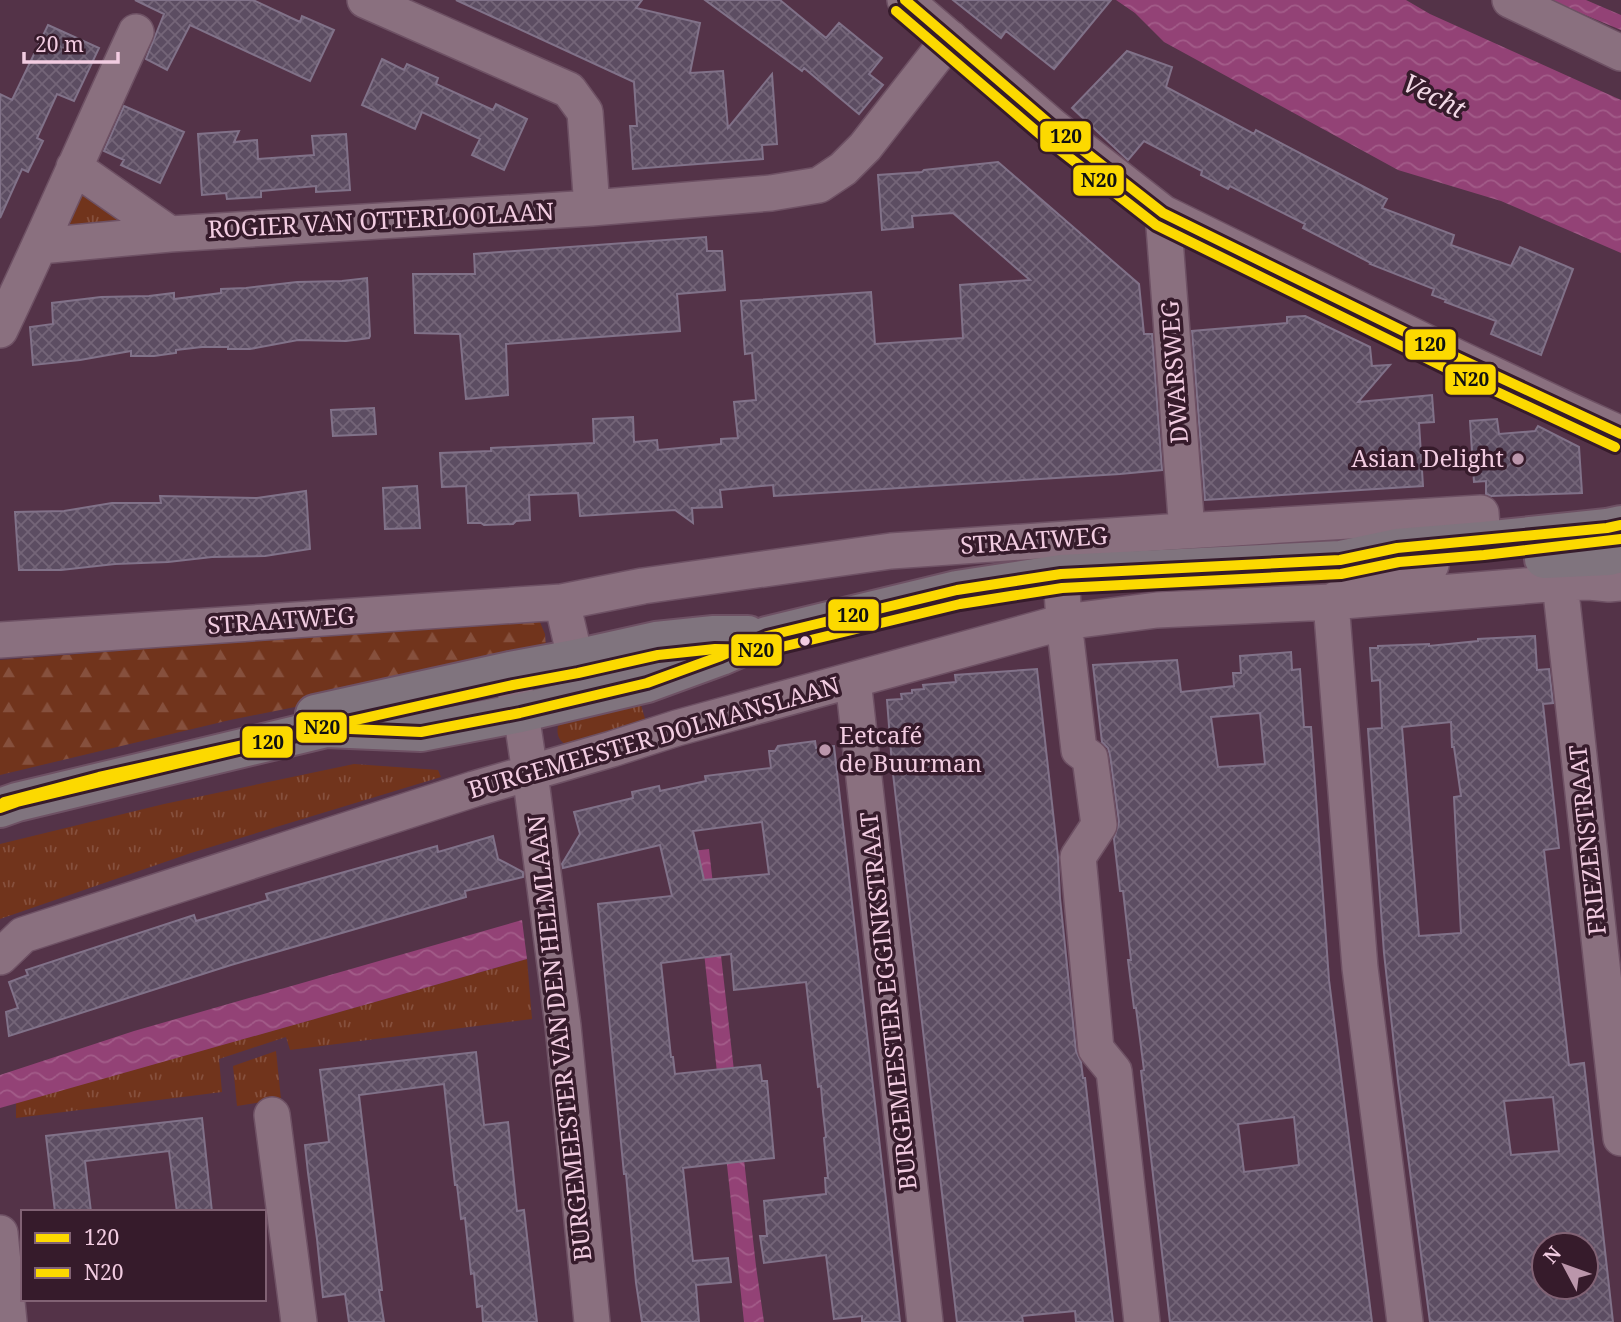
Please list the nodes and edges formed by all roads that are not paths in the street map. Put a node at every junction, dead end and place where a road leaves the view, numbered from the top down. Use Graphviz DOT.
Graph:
graph roads {
  1 [pos="365,0"];
  2 [pos="905,0"];
  3 [pos="1510,0"];
  4 [pos="136,32"];
  5 [pos="950,38"];
  6 [pos="1621,53"];
  7 [pos="74,167"];
  8 [pos="592,208"];
  9 [pos="1163,213"];
  10 [pos="170,234"];
  11 [pos="40,246"];
  12 [pos="0,330"];
  13 [pos="1621,434"];
  14 [pos="1621,525"];
  15 [pos="1187,531"];
  16 [pos="1483,541"];
  17 [pos="1340,560"];
  18 [pos="1431,565"];
  19 [pos="1617,573"];
  20 [pos="1061,574"];
  21 [pos="1560,583"];
  22 [pos="562,602"];
  23 [pos="1331,602"];
  24 [pos="1064,622"];
  25 [pos="767,636"];
  26 [pos="0,640"];
  27 [pos="575,659"];
  28 [pos="510,671"];
  29 [pos="853,680"];
  30 [pos="585,698"];
  31 [pos="520,713"];
  32 [pos="530,773"];
  33 [pos="0,788"];
  34 [pos="0,808"];
  35 [pos="0,957"];
  36 [pos="272,1115"];
  37 [pos="1621,1138"];
  38 [pos="0,1233"];
  39 [pos="9,1322"];
  40 [pos="299,1322"];
  41 [pos="592,1322"];
  42 [pos="925,1322"];
  43 [pos="1142,1322"];
  44 [pos="1405,1322"];
  1 -- 8 [label="street"];
  2 -- 5 [label="street"];
  3 -- 6 [label="street"];
  4 -- 7 [label="street"];
  5 -- 8 [label="street, ROGIER VAN OTTERLOOLAAN"];
  5 -- 9 [label="street"];
  7 -- 10 [label="street"];
  7 -- 11 [label="street"];
  8 -- 10 [label="street, ROGIER VAN OTTERLOOLAAN"];
  9 -- 13 [label="street"];
  9 -- 15 [label="street, DWARSWEG"];
  10 -- 11 [label="street, ROGIER VAN OTTERLOOLAAN"];
  11 -- 12 [label="street"];
  14 -- 16 [label="main road, STRAATWEG"];
  15 -- 16 [label="street, STRAATWEG"];
  15 -- 22 [label="street, STRAATWEG"];
  16 -- 17 [label="main road, STRAATWEG"];
  17 -- 18 [label="main road, STRAATWEG"];
  17 -- 20 [label="main road, STRAATWEG"];
  18 -- 19 [label="main road, STRAATWEG"];
  18 -- 23 [label="street, STRAATWEG"];
  19 -- 21 [label="street"];
  20 -- 24 [label="street, STRAATWEG"];
  20 -- 25 [label="main road, STRAATWEG"];
  21 -- 23 [label="street, BURGEMEESTER DOLMANSLAAN"];
  21 -- 37 [label="street, FRIEZENSTRAAT"];
  22 -- 26 [label="street, STRAATWEG"];
  22 -- 27 [label="street"];
  23 -- 24 [label="street, BURGEMEESTER DOLMANSLAAN"];
  23 -- 44 [label="street"];
  24 -- 29 [label="street, BURGEMEESTER DOLMANSLAAN"];
  24 -- 43 [label="street, STRAATWEG"];
  25 -- 27 [label="main road, STRAATWEG"];
  25 -- 30 [label="main road, STRAATWEG"];
  27 -- 28 [label="main road, STRAATWEG"];
  27 -- 30 [label="street"];
  28 -- 31 [label="street, BURGEMEESTER VAN DEN HELMLAAN"];
  28 -- 33 [label="main road, STRAATWEG"];
  29 -- 32 [label="street, BURGEMEESTER DOLMANSLAAN"];
  29 -- 42 [label="street, BURGEMEESTER EGGINKSTRAAT"];
  30 -- 31 [label="main road, STRAATWEG"];
  31 -- 32 [label="street, BURGEMEESTER VAN DEN HELMLAAN"];
  31 -- 34 [label="main road, STRAATWEG"];
  32 -- 35 [label="street, BURGEMEESTER DOLMANSLAAN"];
  32 -- 41 [label="street, BURGEMEESTER VAN DEN HELMLAAN"];
  36 -- 40 [label="street"];
  38 -- 39 [label="street"];
}
